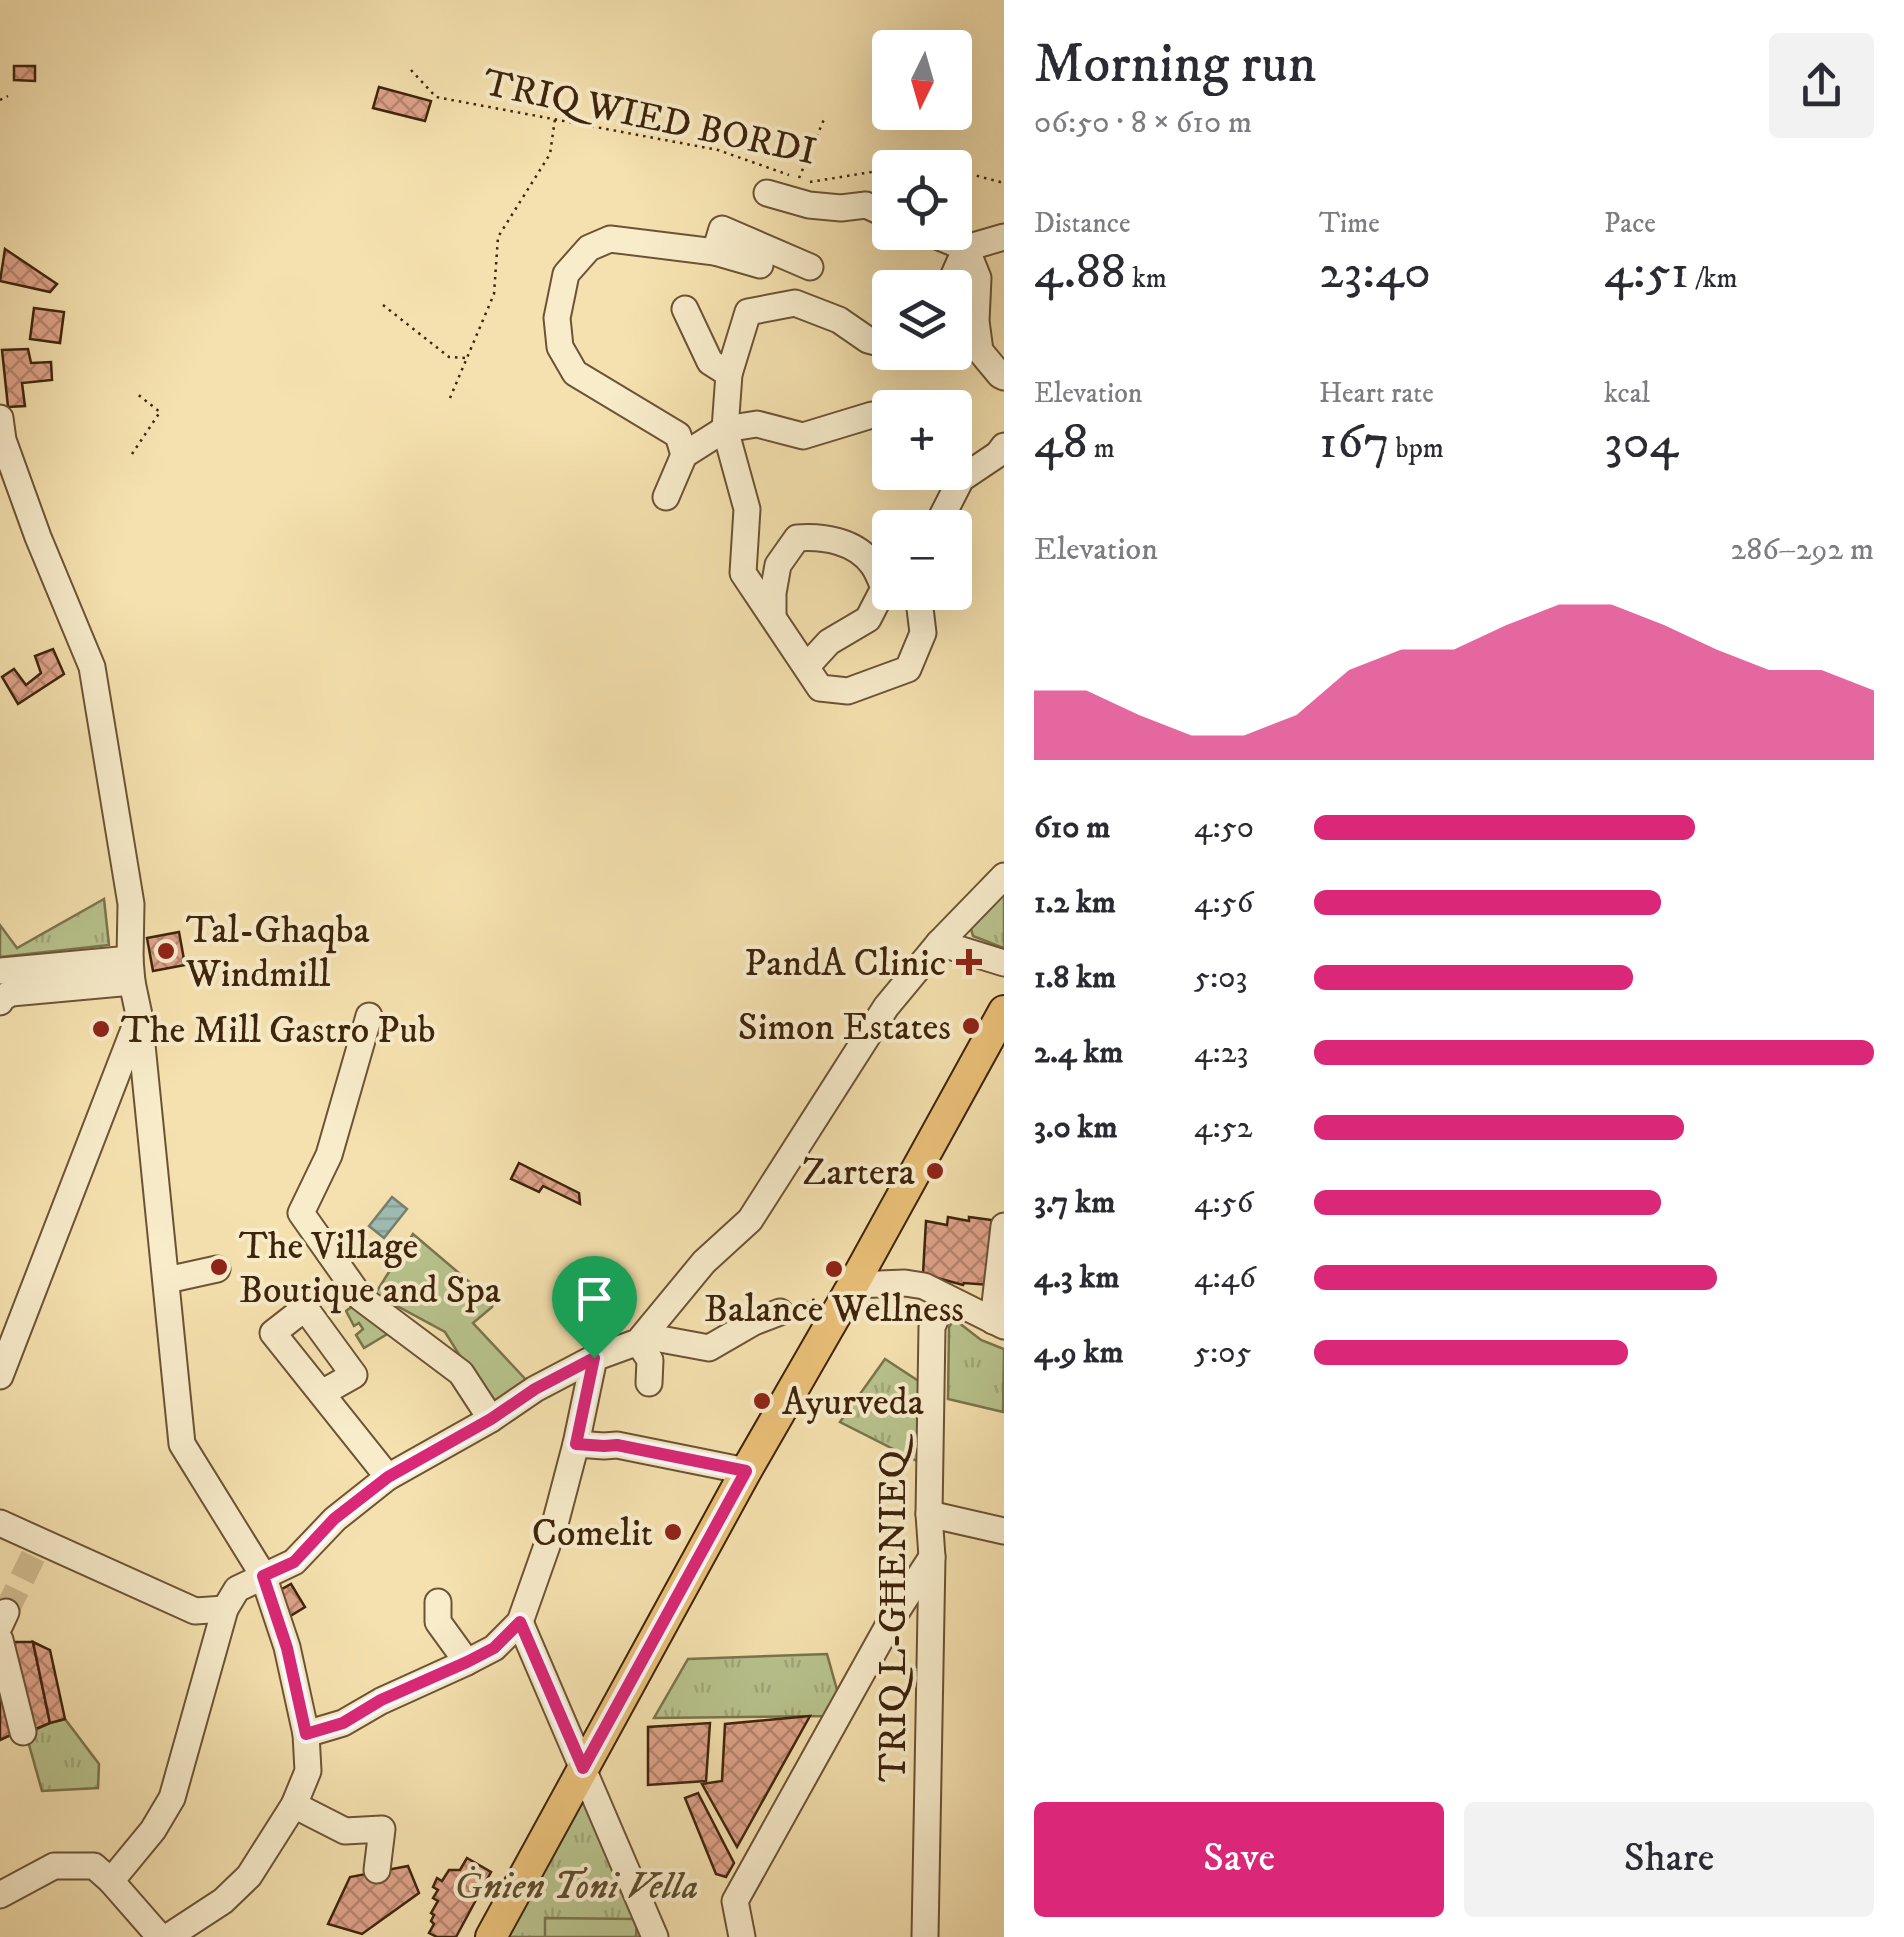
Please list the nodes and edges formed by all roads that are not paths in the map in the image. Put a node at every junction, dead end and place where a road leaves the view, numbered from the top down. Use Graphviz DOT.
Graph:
graph roads {
  1 [pos="767,193"];
  2 [pos="872,208"];
  3 [pos="1004,237"];
  4 [pos="972,246"];
  5 [pos="967,250"];
  6 [pos="715,252"];
  7 [pos="760,265"];
  8 [pos="810,267"];
  9 [pos="685,310"];
  10 [pos="872,341"];
  11 [pos="729,374"];
  12 [pos="1004,377"];
  13 [pos="872,416"];
  14 [pos="0,418"];
  15 [pos="725,428"];
  16 [pos="1002,453"];
  17 [pos="684,455"];
  18 [pos="666,497"];
  19 [pos="945,510"];
  20 [pos="920,610"];
  21 [pos="773,616"];
  22 [pos="807,666"];
  23 [pos="1004,876"];
  24 [pos="939,942"];
  25 [pos="1004,963"];
  26 [pos="0,971"];
  27 [pos="131,971"];
  28 [pos="1,997"];
  29 [pos="1004,1011"];
  30 [pos="139,1015"];
  31 [pos="369,1016"];
  32 [pos="1004,1226"];
  33 [pos="217,1269"];
  34 [pos="167,1280"];
  35 [pos="853,1286"];
  36 [pos="945,1298"];
  37 [pos="780,1312"];
  38 [pos="998,1323"];
  39 [pos="641,1339"];
  40 [pos="594,1358"];
  41 [pos="0,1376"];
  42 [pos="649,1383"];
  43 [pos="322,1393"];
  44 [pos="491,1419"];
  45 [pos="576,1444"];
  46 [pos="746,1471"];
  47 [pos="388,1477"];
  48 [pos="929,1514"];
  49 [pos="0,1523"];
  50 [pos="1004,1531"];
  51 [pos="932,1557"];
  52 [pos="263,1576"];
  53 [pos="438,1602"];
  54 [pos="225,1609"];
  55 [pos="520,1622"];
  56 [pos="0,1640"];
  57 [pos="467,1662"];
  58 [pos="23,1732"];
  59 [pos="306,1734"];
  60 [pos="583,1768"];
  61 [pos="294,1804"];
  62 [pos="377,1870"];
  63 [pos="111,1881"];
  64 [pos="0,1895"];
  65 [pos="160,1937"];
  66 [pos="168,1937"];
  67 [pos="491,1937"];
  68 [pos="655,1937"];
  69 [pos="742,1937"];
  70 [pos="925,1937"];
  1 -- 2 [label="street"];
  3 -- 4 [label="street"];
  5 -- 12 [label="street"];
  6 -- 7 [label="street"];
  6 -- 8 [label="street"];
  6 -- 17 [label="street"];
  9 -- 11 [label="street"];
  10 -- 11 [label="street"];
  11 -- 15 [label="street"];
  13 -- 15 [label="street"];
  14 -- 27 [label="street"];
  15 -- 17 [label="street"];
  15 -- 21 [label="street"];
  16 -- 19 [label="street"];
  17 -- 18 [label="street"];
  20 -- 22 [label="street"];
  21 -- 22 [label="street"];
  21 -- 22 [label="street"];
  23 -- 24 [label="street"];
  24 -- 25 [label="street"];
  24 -- 39 [label="street"];
  26 -- 27 [label="street"];
  27 -- 28 [label="street"];
  27 -- 30 [label="street"];
  29 -- 35 [label="main road"];
  30 -- 34 [label="street"];
  30 -- 41 [label="street"];
  31 -- 44 [label="street"];
  32 -- 38 [label="street"];
  33 -- 34 [label="street"];
  34 -- 52 [label="street"];
  35 -- 36 [label="street"];
  35 -- 46 [label="main road"];
  36 -- 38 [label="street"];
  36 -- 48 [label="street, TRIQ L-GĦENIEQ"];
  37 -- 39 [label="street"];
  39 -- 40 [label="street"];
  39 -- 42 [label="street"];
  40 -- 44 [label="street"];
  40 -- 45 [label="street"];
  43 -- 47 [label="street"];
  44 -- 47 [label="street"];
  45 -- 46 [label="street"];
  45 -- 55 [label="street"];
  46 -- 60 [label="main road"];
  47 -- 52 [label="street"];
  48 -- 50 [label="street"];
  48 -- 51 [label="street, TRIQ L-GĦENIEQ"];
  49 -- 54 [label="street"];
  51 -- 69 [label="street"];
  51 -- 70 [label="street, TRIQ L-GĦENIEQ"];
  52 -- 54 [label="street"];
  52 -- 59 [label="street"];
  53 -- 57 [label="street"];
  54 -- 63 [label="street"];
  55 -- 57 [label="street"];
  55 -- 60 [label="street"];
  56 -- 58 [label="street"];
  57 -- 59 [label="street"];
  59 -- 61 [label="street"];
  60 -- 67 [label="main road"];
  60 -- 68 [label="street"];
  61 -- 62 [label="street"];
  61 -- 66 [label="street"];
  63 -- 64 [label="street"];
  63 -- 65 [label="street"];
}
